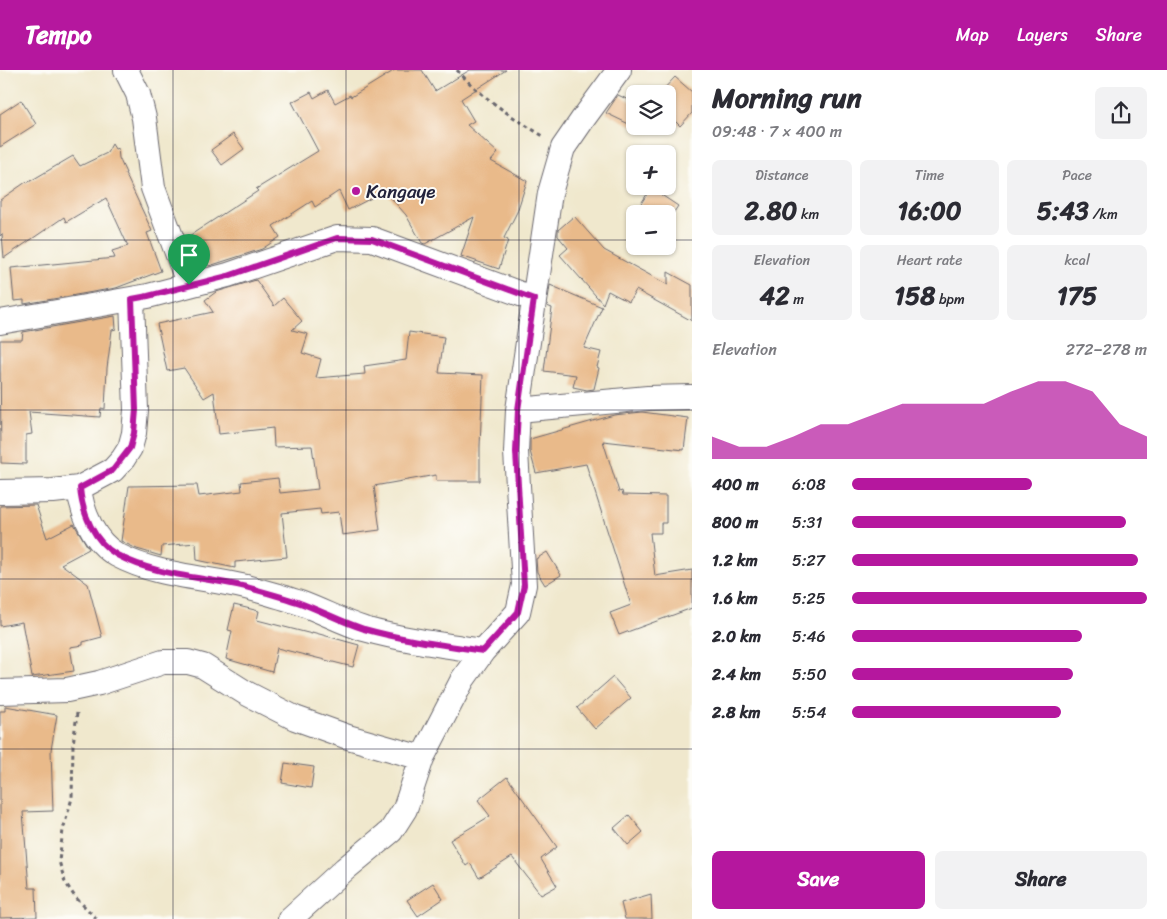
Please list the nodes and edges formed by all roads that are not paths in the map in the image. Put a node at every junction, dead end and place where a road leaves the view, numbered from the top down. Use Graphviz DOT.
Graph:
graph roads {
  1 [pos="126,70"];
  2 [pos="619,70"];
  3 [pos="189,285"];
  4 [pos="132,299"];
  5 [pos="534,299"];
  6 [pos="0,322"];
  7 [pos="692,397"];
  8 [pos="518,410"];
  9 [pos="80,488"];
  10 [pos="0,492"];
  11 [pos="483,651"];
  12 [pos="0,692"];
  13 [pos="422,758"];
  14 [pos="290,919"];
  1 -- 3 [label="street"];
  2 -- 5 [label="street"];
  3 -- 4 [label="street"];
  3 -- 5 [label="street"];
  4 -- 6 [label="street"];
  4 -- 9 [label="street"];
  5 -- 8 [label="street"];
  7 -- 8 [label="street"];
  8 -- 11 [label="street"];
  9 -- 10 [label="street"];
  9 -- 11 [label="street"];
  11 -- 13 [label="street"];
  12 -- 13 [label="street"];
  13 -- 14 [label="street"];
}
